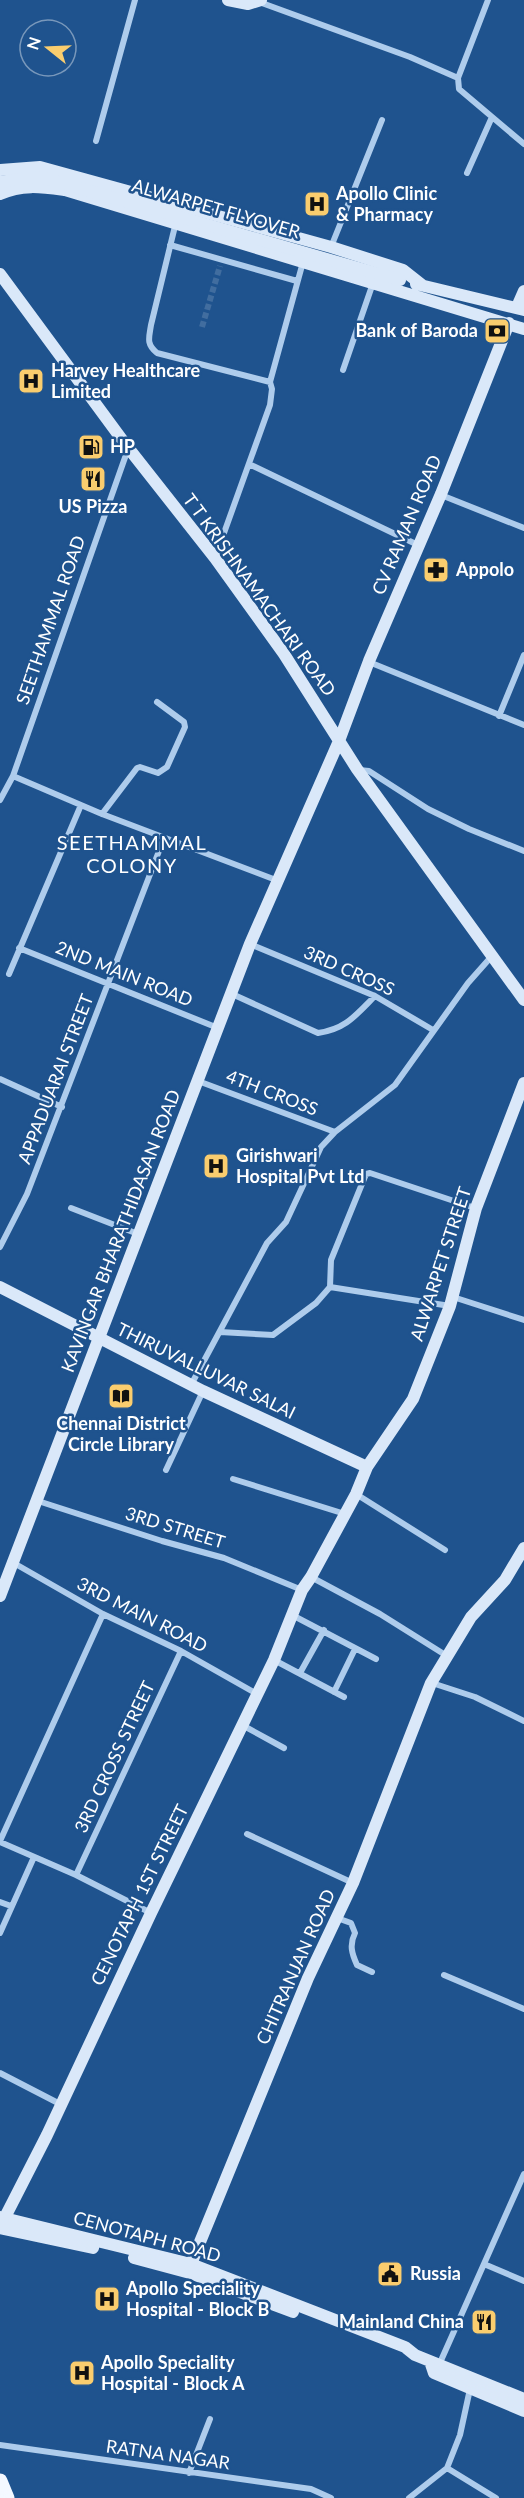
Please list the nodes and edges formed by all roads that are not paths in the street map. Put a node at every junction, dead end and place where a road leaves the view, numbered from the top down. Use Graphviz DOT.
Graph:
graph roads {
  1 [pos="135,0"];
  2 [pos="228,0"];
  3 [pos="488,0"];
  4 [pos="260,1"];
  5 [pos="458,78"];
  6 [pos="492,117"];
  7 [pos="382,120"];
  8 [pos="96,141"];
  9 [pos="524,144"];
  10 [pos="0,170"];
  11 [pos="467,173"];
  12 [pos="0,182"];
  13 [pos="0,194"];
  14 [pos="180,207"];
  15 [pos="175,223"];
  16 [pos="170,245"];
  17 [pos="331,247"];
  18 [pos="303,261"];
  19 [pos="0,274"];
  20 [pos="297,280"];
  21 [pos="373,283"];
  22 [pos="422,285"];
  23 [pos="524,291"];
  24 [pos="520,308"];
  25 [pos="509,323"];
  26 [pos="524,329"];
  27 [pos="344,370"];
  28 [pos="270,382"];
  29 [pos="128,447"];
  30 [pos="249,464"];
  31 [pos="441,494"];
  32 [pos="524,528"];
  33 [pos="418,545"];
  34 [pos="215,558"];
  35 [pos="524,654"];
  36 [pos="369,662"];
  37 [pos="157,702"];
  38 [pos="499,716"];
  39 [pos="524,725"];
  40 [pos="339,741"];
  41 [pos="357,769"];
  42 [pos="13,776"];
  43 [pos="0,800"];
  44 [pos="81,805"];
  45 [pos="102,814"];
  46 [pos="164,838"];
  47 [pos="524,851"];
  48 [pos="276,880"];
  49 [pos="250,944"];
  50 [pos="19,948"];
  51 [pos="491,957"];
  52 [pos="9,974"];
  53 [pos="107,985"];
  54 [pos="232,993"];
  55 [pos="375,996"];
  56 [pos="524,1000"];
  57 [pos="218,1028"];
  58 [pos="433,1030"];
  59 [pos="0,1079"];
  60 [pos="198,1081"];
  61 [pos="524,1083"];
  62 [pos="62,1107"];
  63 [pos="335,1132"];
  64 [pos="71,1208"];
  65 [pos="476,1208"];
  66 [pos="139,1235"];
  67 [pos="0,1247"];
  68 [pos="0,1287"];
  69 [pos="330,1287"];
  70 [pos="451,1301"];
  71 [pos="524,1320"];
  72 [pos="220,1332"];
  73 [pos="98,1338"];
  74 [pos="192,1385"];
  75 [pos="203,1391"];
  76 [pos="367,1467"];
  77 [pos="166,1470"];
  78 [pos="233,1479"];
  79 [pos="356,1494"];
  80 [pos="38,1501"];
  81 [pos="345,1514"];
  82 [pos="524,1548"];
  83 [pos="445,1550"];
  84 [pos="12,1562"];
  85 [pos="311,1577"];
  86 [pos="302,1590"];
  87 [pos="0,1596"];
  88 [pos="103,1614"];
  89 [pos="292,1615"];
  90 [pos="324,1630"];
  91 [pos="355,1649"];
  92 [pos="181,1651"];
  93 [pos="447,1656"];
  94 [pos="376,1659"];
  95 [pos="274,1660"];
  96 [pos="300,1673"];
  97 [pos="431,1683"];
  98 [pos="334,1692"];
  99 [pos="257,1694"];
  100 [pos="344,1697"];
  101 [pos="524,1721"];
  102 [pos="242,1725"];
  103 [pos="284,1748"];
  104 [pos="247,1834"];
  105 [pos="0,1841"];
  106 [pos="33,1857"];
  107 [pos="76,1875"];
  108 [pos="353,1883"];
  109 [pos="0,1902"];
  110 [pos="11,1906"];
  111 [pos="151,1913"];
  112 [pos="337,1918"];
  113 [pos="0,1933"];
  114 [pos="372,1972"];
  115 [pos="444,1975"];
  116 [pos="524,2009"];
  117 [pos="0,2073"];
  118 [pos="60,2104"];
  119 [pos="524,2174"];
  120 [pos="1,2223"];
  121 [pos="191,2264"];
  122 [pos="484,2265"];
  123 [pos="524,2281"];
  124 [pos="415,2355"];
  125 [pos="434,2363"];
  126 [pos="470,2389"];
  127 [pos="521,2395"];
  128 [pos="524,2410"];
  129 [pos="210,2420"];
  130 [pos="0,2445"];
  131 [pos="447,2468"];
  132 [pos="189,2473"];
  133 [pos="0,2481"];
  134 [pos="311,2489"];
  135 [pos="7,2498"];
  136 [pos="314,2498"];
  137 [pos="331,2498"];
  138 [pos="409,2498"];
  139 [pos="496,2498"];
  1 -- 8 [label="street"];
  2 -- 4 [label="main road"];
  3 -- 5 [label="street"];
  4 -- 5 [label="street"];
  5 -- 6 [label="street"];
  6 -- 9 [label="street"];
  6 -- 11 [label="street"];
  7 -- 17 [label="street"];
  10 -- 14 [label="main road"];
  12 -- 22 [label="main road, ALWARPET FLYOVER, bridge"];
  13 -- 15 [label="main road"];
  14 -- 15 [label="street"];
  14 -- 17 [label="main road"];
  15 -- 16 [label="street"];
  15 -- 18 [label="main road"];
  16 -- 20 [label="street"];
  16 -- 28 [label="street"];
  17 -- 22 [label="main road"];
  18 -- 20 [label="street"];
  18 -- 21 [label="main road"];
  19 -- 29 [label="main road, T T KRISHNAMACHARI ROAD"];
  20 -- 28 [label="street"];
  21 -- 25 [label="main road"];
  21 -- 27 [label="street"];
  22 -- 24 [label="main road, ALWARPET FLYOVER"];
  23 -- 24 [label="main road"];
  25 -- 26 [label="main road"];
  25 -- 31 [label="main road, CV RAMAN ROAD"];
  28 -- 30 [label="street"];
  29 -- 34 [label="main road, T T KRISHNAMACHARI ROAD"];
  29 -- 42 [label="street, SEETHAMMAL ROAD"];
  30 -- 33 [label="street"];
  30 -- 34 [label="street"];
  31 -- 32 [label="street"];
  31 -- 33 [label="main road, CV RAMAN ROAD"];
  33 -- 36 [label="main road, CV RAMAN ROAD"];
  34 -- 40 [label="main road, T T KRISHNAMACHARI ROAD"];
  35 -- 38 [label="street"];
  36 -- 38 [label="street"];
  36 -- 40 [label="main road, CV RAMAN ROAD"];
  37 -- 45 [label="street"];
  38 -- 39 [label="street"];
  40 -- 41 [label="main road, T T KRISHNAMACHARI ROAD"];
  40 -- 48 [label="main road, CV RAMAN ROAD"];
  41 -- 47 [label="street"];
  41 -- 51 [label="main road, T T KRISHNAMACHARI ROAD"];
  42 -- 43 [label="street, SEETHAMMAL ROAD"];
  42 -- 44 [label="street"];
  44 -- 45 [label="street"];
  44 -- 50 [label="street"];
  45 -- 46 [label="street"];
  46 -- 48 [label="street"];
  46 -- 53 [label="street, APPADUARAI STREET"];
  48 -- 49 [label="main road, KAVINGAR BHARATHIDASAN ROAD"];
  49 -- 54 [label="main road, KAVINGAR BHARATHIDASAN ROAD"];
  49 -- 55 [label="street, 3RD CROSS"];
  50 -- 52 [label="street"];
  50 -- 53 [label="street, 2ND MAIN ROAD"];
  51 -- 56 [label="main road, T T KRISHNAMACHARI ROAD"];
  51 -- 58 [label="street"];
  53 -- 57 [label="street, 2ND MAIN ROAD"];
  53 -- 62 [label="street, APPADUARAI STREET"];
  54 -- 55 [label="street"];
  54 -- 57 [label="main road, KAVINGAR BHARATHIDASAN ROAD"];
  55 -- 58 [label="street, 3RD CROSS"];
  57 -- 60 [label="main road, KAVINGAR BHARATHIDASAN ROAD"];
  58 -- 63 [label="street"];
  59 -- 62 [label="street"];
  60 -- 63 [label="street, 4TH CROSS"];
  60 -- 66 [label="main road, KAVINGAR BHARATHIDASAN ROAD"];
  61 -- 65 [label="main road, ALWARPET STREET"];
  62 -- 67 [label="street, APPADUARAI STREET"];
  63 -- 72 [label="street"];
  64 -- 66 [label="street"];
  65 -- 69 [label="street"];
  65 -- 70 [label="main road, ALWARPET STREET"];
  66 -- 73 [label="main road, KAVINGAR BHARATHIDASAN ROAD"];
  68 -- 73 [label="main road, THIRUVALLUVAR SALAI"];
  69 -- 70 [label="street"];
  69 -- 72 [label="street"];
  70 -- 71 [label="street"];
  70 -- 76 [label="main road, ALWARPET STREET"];
  72 -- 74 [label="street"];
  73 -- 74 [label="main road, THIRUVALLUVAR SALAI"];
  73 -- 80 [label="main road, KAVINGAR BHARATHIDASAN ROAD"];
  74 -- 75 [label="main road, THIRUVALLUVAR SALAI"];
  75 -- 76 [label="main road, THIRUVALLUVAR SALAI"];
  75 -- 77 [label="street"];
  76 -- 79 [label="main road, ALWARPET STREET"];
  78 -- 81 [label="street"];
  79 -- 81 [label="main road, ALWARPET STREET"];
  79 -- 83 [label="street"];
  80 -- 84 [label="main road, KAVINGAR BHARATHIDASAN ROAD"];
  80 -- 86 [label="street, 3RD STREET"];
  81 -- 85 [label="main road, ALWARPET STREET"];
  82 -- 93 [label="main road, CHITRANJAN ROAD"];
  84 -- 87 [label="main road, KAVINGAR BHARATHIDASAN ROAD"];
  84 -- 88 [label="street, 3RD MAIN ROAD"];
  85 -- 86 [label="main road, CENOTAPH 1ST STREET"];
  85 -- 93 [label="street"];
  86 -- 89 [label="main road, CENOTAPH 1ST STREET"];
  88 -- 92 [label="street, 3RD MAIN ROAD"];
  88 -- 105 [label="street"];
  89 -- 90 [label="street"];
  89 -- 95 [label="main road, CENOTAPH 1ST STREET"];
  90 -- 91 [label="street"];
  90 -- 96 [label="street"];
  91 -- 94 [label="street"];
  91 -- 98 [label="street"];
  92 -- 99 [label="street, 3RD MAIN ROAD"];
  92 -- 107 [label="street, 3RD CROSS STREET"];
  93 -- 97 [label="main road, CHITRANJAN ROAD"];
  95 -- 96 [label="street"];
  95 -- 99 [label="main road, CENOTAPH 1ST STREET"];
  96 -- 98 [label="street"];
  97 -- 101 [label="street"];
  97 -- 108 [label="main road, CHITRANJAN ROAD"];
  98 -- 100 [label="street"];
  99 -- 102 [label="main road, CENOTAPH 1ST STREET"];
  102 -- 103 [label="street"];
  102 -- 111 [label="main road, CENOTAPH 1ST STREET"];
  104 -- 108 [label="street"];
  105 -- 106 [label="street"];
  106 -- 107 [label="street"];
  106 -- 110 [label="street"];
  107 -- 111 [label="street"];
  108 -- 112 [label="main road, CHITRANJAN ROAD"];
  109 -- 110 [label="street"];
  110 -- 113 [label="street"];
  111 -- 118 [label="main road, CENOTAPH 1ST STREET"];
  112 -- 114 [label="street"];
  112 -- 121 [label="main road, CHITRANJAN ROAD"];
  115 -- 116 [label="street"];
  117 -- 118 [label="street"];
  118 -- 120 [label="main road, CENOTAPH 1ST STREET"];
  119 -- 122 [label="street"];
  120 -- 121 [label="main road, CENOTAPH ROAD"];
  120 -- 124 [label="main road, CENOTAPH ROAD"];
  121 -- 124 [label="main road, CENOTAPH ROAD"];
  122 -- 123 [label="street"];
  122 -- 125 [label="street"];
  124 -- 125 [label="main road, CENOTAPH ROAD"];
  125 -- 126 [label="main road, CENOTAPH ROAD"];
  125 -- 127 [label="main road"];
  126 -- 128 [label="main road, CENOTAPH ROAD"];
  126 -- 131 [label="street"];
  129 -- 132 [label="street"];
  130 -- 132 [label="street, RATNA NAGAR"];
  131 -- 138 [label="street"];
  131 -- 139 [label="street"];
  132 -- 134 [label="street, RATNA NAGAR"];
  133 -- 135 [label="main road"];
  134 -- 136 [label="street"];
  134 -- 137 [label="street, RATNA NAGAR"];
}
